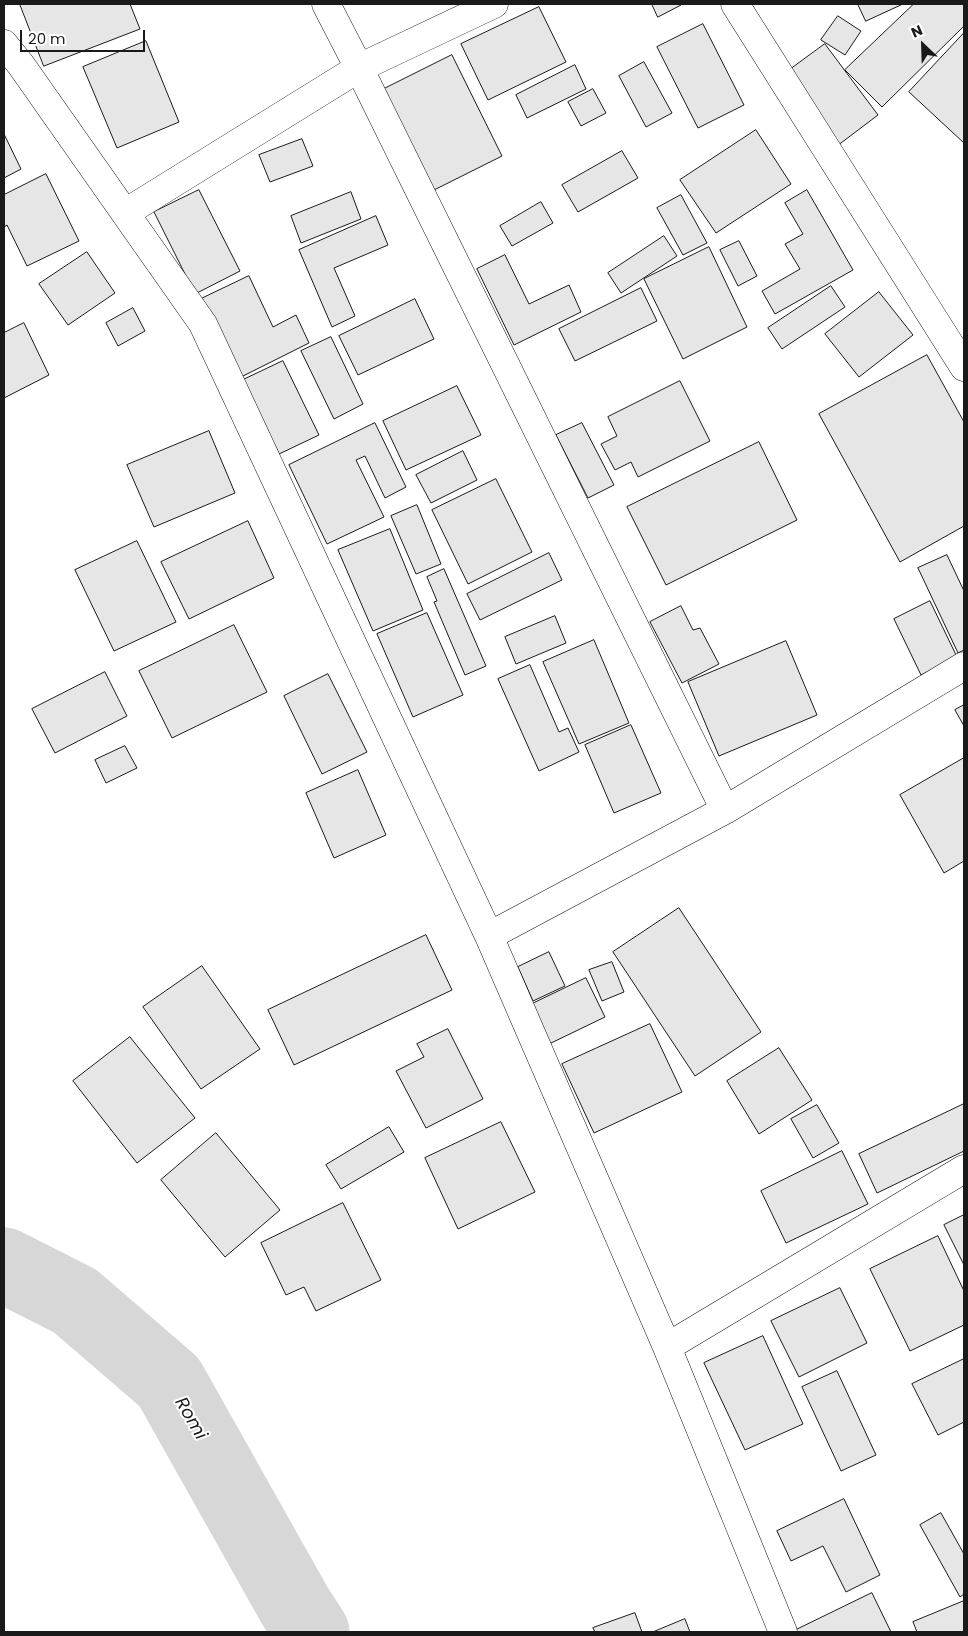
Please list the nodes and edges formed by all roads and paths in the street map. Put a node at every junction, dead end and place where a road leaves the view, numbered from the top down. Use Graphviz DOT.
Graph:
graph roads {
  1 [pos="326,4"];
  2 [pos="494,4"];
  3 [pos="735,4"];
  4 [pos="4,44"];
  5 [pos="359,68"];
  6 [pos="125,213"];
  7 [pos="964,367"];
  8 [pos="964,666"];
  9 [pos="725,810"];
  10 [pos="489,936"];
  11 [pos="964,1169"];
  12 [pos="667,1347"];
  13 [pos="783,1632"];
  1 -- 5 [label="street"];
  2 -- 5 [label="street"];
  3 -- 7 [label="street"];
  4 -- 6 [label="street"];
  5 -- 6 [label="street"];
  5 -- 9 [label="street"];
  6 -- 10 [label="street"];
  8 -- 9 [label="street"];
  9 -- 10 [label="street"];
  10 -- 12 [label="street"];
  11 -- 12 [label="street"];
  12 -- 13 [label="street"];
}
